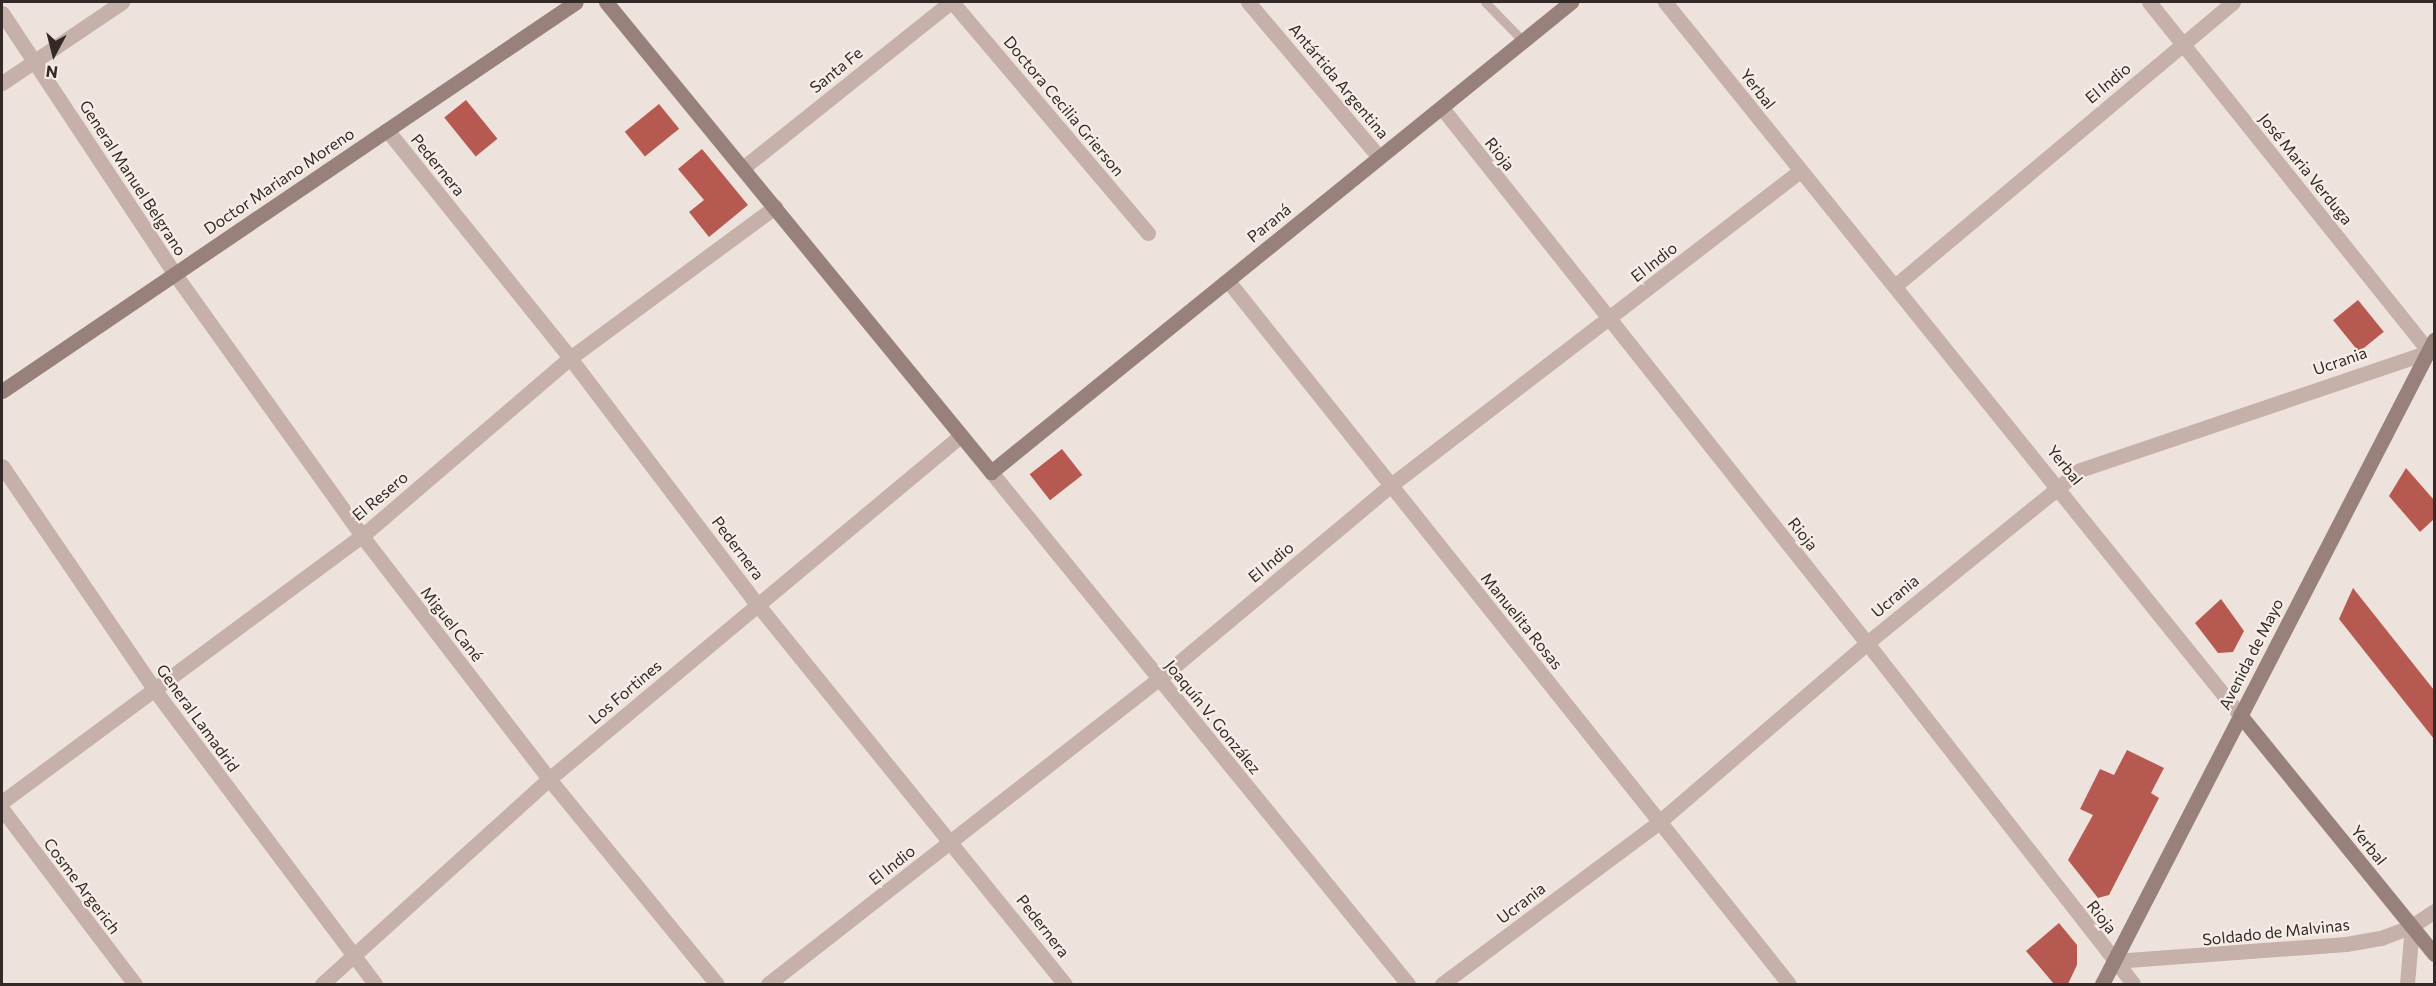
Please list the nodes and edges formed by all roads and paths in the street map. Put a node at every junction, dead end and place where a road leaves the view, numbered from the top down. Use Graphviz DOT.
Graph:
graph roads {
  1 [pos="122,2"];
  2 [pos="576,2"];
  3 [pos="606,2"];
  4 [pos="952,2"];
  5 [pos="1248,2"];
  6 [pos="1485,2"];
  7 [pos="1571,2"];
  8 [pos="1665,2"];
  9 [pos="2149,2"];
  10 [pos="2233,2"];
  11 [pos="2,13"];
  12 [pos="1523,41"];
  13 [pos="2183,43"];
  14 [pos="35,61"];
  15 [pos="2,83"];
  16 [pos="1442,108"];
  17 [pos="387,130"];
  18 [pos="1379,157"];
  19 [pos="744,167"];
  20 [pos="1800,171"];
  21 [pos="775,207"];
  22 [pos="1148,233"];
  23 [pos="174,273"];
  24 [pos="1228,280"];
  25 [pos="1896,285"];
  26 [pos="1608,320"];
  27 [pos="2433,350"];
  28 [pos="570,358"];
  29 [pos="2,391"];
  30 [pos="959,437"];
  31 [pos="2,466"];
  32 [pos="991,472"];
  33 [pos="2058,484"];
  34 [pos="1391,485"];
  35 [pos="362,536"];
  36 [pos="758,604"];
  37 [pos="1867,643"];
  38 [pos="1158,679"];
  39 [pos="156,692"];
  40 [pos="2240,715"];
  41 [pos="549,779"];
  42 [pos="2,802"];
  43 [pos="2,809"];
  44 [pos="1659,822"];
  45 [pos="952,840"];
  46 [pos="2434,910"];
  47 [pos="2412,926"];
  48 [pos="2434,954"];
  49 [pos="354,958"];
  50 [pos="2114,961"];
  51 [pos="135,984"];
  52 [pos="322,984"];
  53 [pos="375,984"];
  54 [pos="717,984"];
  55 [pos="768,984"];
  56 [pos="1065,984"];
  57 [pos="1408,984"];
  58 [pos="1442,984"];
  59 [pos="1789,984"];
  60 [pos="2102,984"];
  61 [pos="2133,984"];
  62 [pos="2407,984"];
  1 -- 14 [label="street"];
  2 -- 17 [label="street, Doctor Mariano Moreno"];
  3 -- 19 [label="street"];
  4 -- 19 [label="street, Santa Fe"];
  4 -- 22 [label="street, Doctora Cecilia Grierson"];
  5 -- 18 [label="street, Antártida Argentina"];
  6 -- 12 [label="lane"];
  7 -- 12 [label="street, Paraná"];
  8 -- 20 [label="street, Yerbal"];
  9 -- 13 [label="street, José Maria Verduga"];
  10 -- 13 [label="street, El Indio"];
  11 -- 14 [label="street, General Manuel Belgrano"];
  12 -- 16 [label="street, Paraná"];
  13 -- 25 [label="street, El Indio"];
  13 -- 27 [label="street, José Maria Verduga"];
  14 -- 15 [label="street"];
  14 -- 23 [label="street, General Manuel Belgrano"];
  16 -- 18 [label="street, Paraná"];
  16 -- 26 [label="street, Rioja"];
  17 -- 23 [label="street, Doctor Mariano Moreno"];
  17 -- 28 [label="street, Pedernera"];
  18 -- 24 [label="street, Paraná"];
  19 -- 21 [label="street"];
  20 -- 25 [label="street, Yerbal"];
  20 -- 26 [label="street, El Indio"];
  21 -- 28 [label="street, El Resero"];
  21 -- 30 [label="street"];
  23 -- 29 [label="street, Doctor Mariano Moreno"];
  23 -- 35 [label="street, Miguel Cané"];
  24 -- 32 [label="street, Paraná"];
  24 -- 34 [label="street, Manuelita Rosas"];
  25 -- 33 [label="street, Yerbal"];
  26 -- 34 [label="street, El Indio"];
  26 -- 37 [label="street, Rioja"];
  27 -- 33 [label="street, Ucrania"];
  27 -- 40 [label="street, Avenida de Mayo"];
  28 -- 35 [label="street, El Resero"];
  28 -- 36 [label="street, Pedernera"];
  30 -- 32 [label="street"];
  30 -- 36 [label="street, Los Fortines"];
  31 -- 39 [label="street, General Lamadrid"];
  32 -- 38 [label="street, Joaquín V. González"];
  33 -- 37 [label="street, Ucrania"];
  33 -- 40 [label="street, Yerbal"];
  34 -- 38 [label="street, El Indio"];
  34 -- 44 [label="street, Manuelita Rosas"];
  35 -- 39 [label="street, El Resero"];
  35 -- 41 [label="street, Miguel Cané"];
  36 -- 41 [label="street, Los Fortines"];
  36 -- 45 [label="street, Pedernera"];
  37 -- 44 [label="street, Ucrania"];
  37 -- 50 [label="street, Rioja"];
  38 -- 45 [label="street, El Indio"];
  38 -- 57 [label="street, Joaquín V. González"];
  39 -- 42 [label="street, El Resero"];
  39 -- 49 [label="street, General Lamadrid"];
  40 -- 47 [label="street, Yerbal"];
  40 -- 50 [label="street, Avenida de Mayo"];
  41 -- 49 [label="street, Los Fortines"];
  41 -- 54 [label="street, Miguel Cané"];
  43 -- 51 [label="street, Cosme Argerich"];
  44 -- 58 [label="street, Ucrania"];
  44 -- 59 [label="street, Manuelita Rosas"];
  45 -- 55 [label="street, El Indio"];
  45 -- 56 [label="street, Pedernera"];
  46 -- 47 [label="street, Soldado de Malvinas"];
  47 -- 48 [label="street, Yerbal"];
  47 -- 50 [label="street, Soldado de Malvinas"];
  47 -- 62 [label="street"];
  49 -- 52 [label="street, Los Fortines"];
  49 -- 53 [label="street, General Lamadrid"];
  50 -- 60 [label="street, Avenida de Mayo"];
  50 -- 61 [label="street, Rioja"];
}
